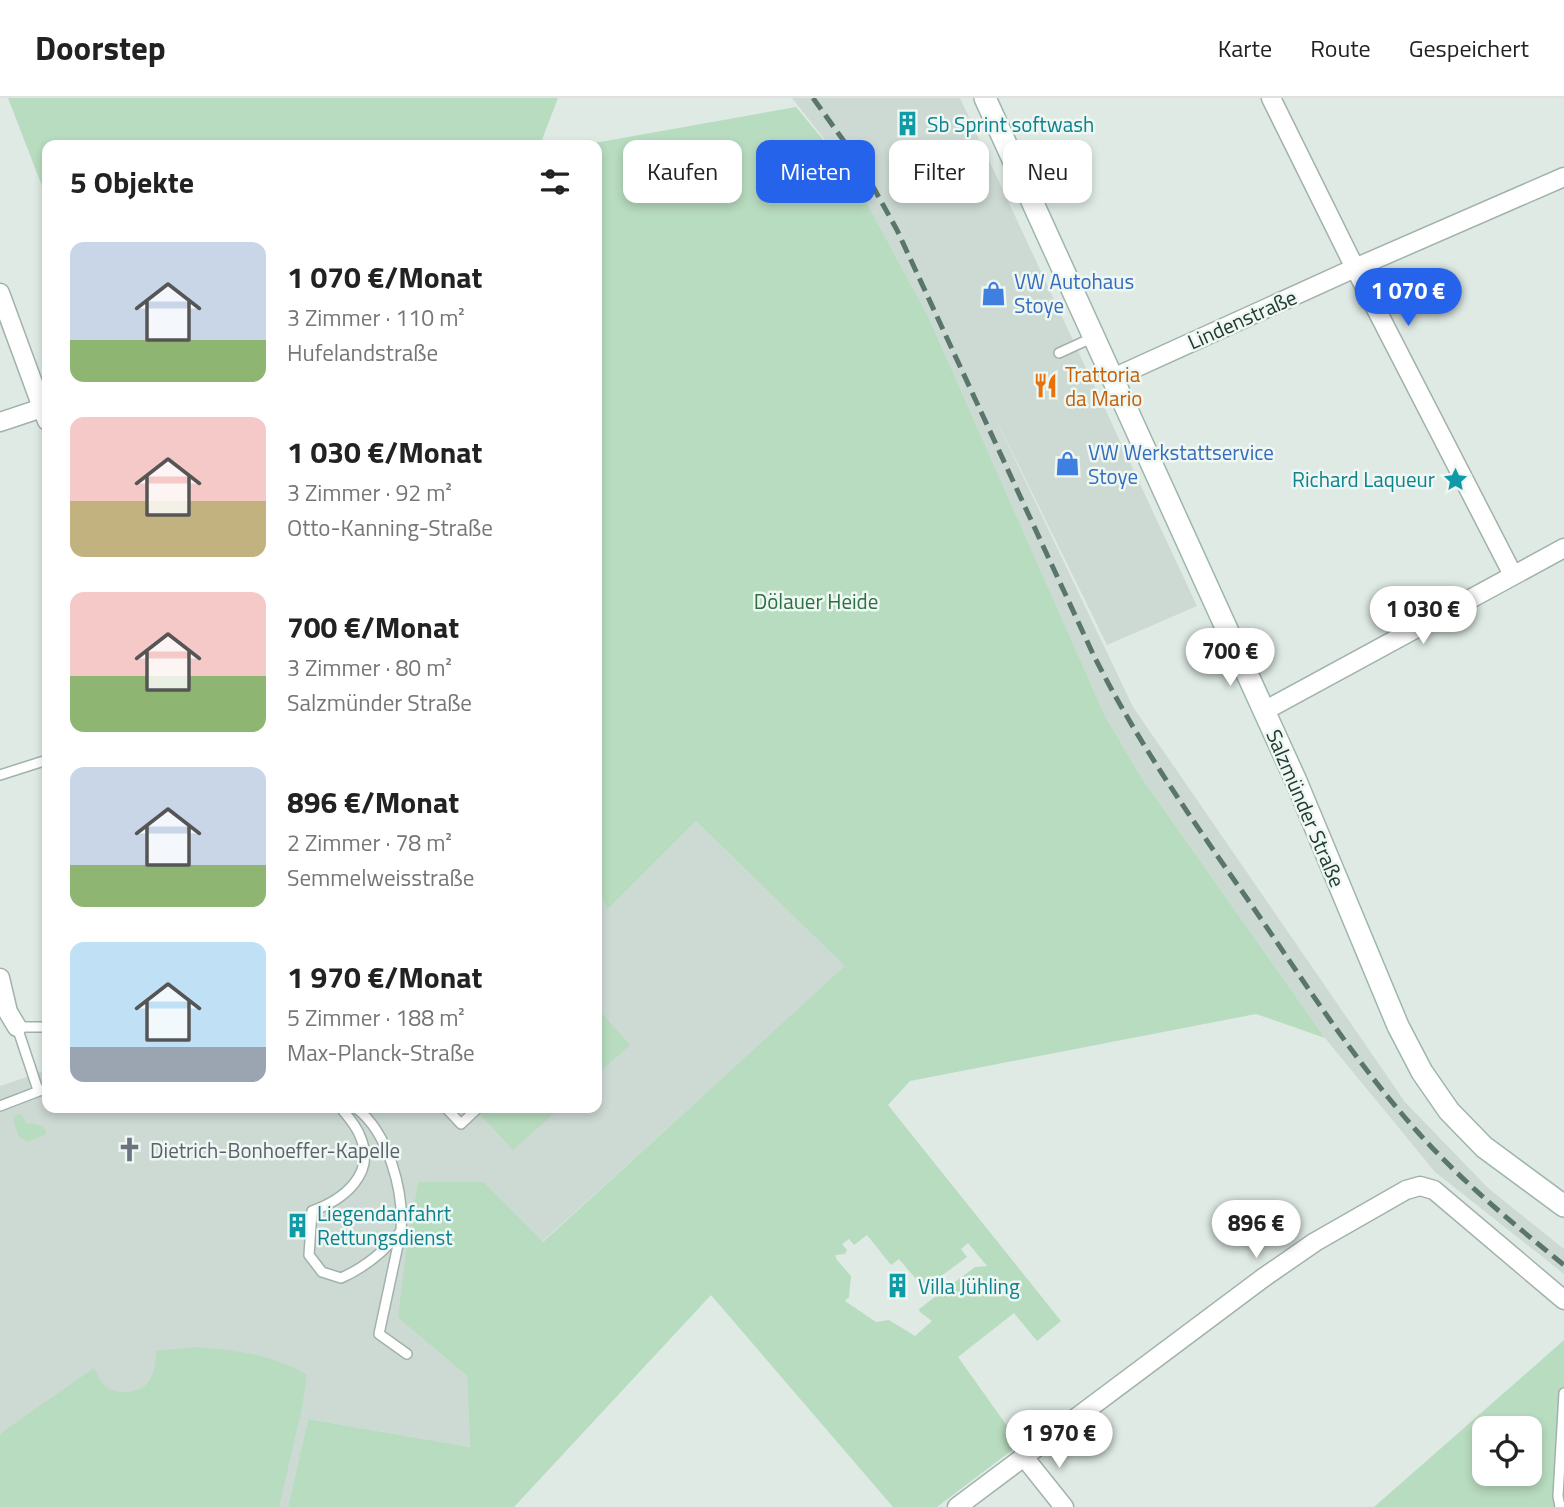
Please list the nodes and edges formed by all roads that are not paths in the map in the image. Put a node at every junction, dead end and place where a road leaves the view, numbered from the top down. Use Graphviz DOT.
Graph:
graph roads {
  1 [pos="985,98"];
  2 [pos="1270,98"];
  3 [pos="1564,177"];
  4 [pos="1355,268"];
  5 [pos="0,293"];
  6 [pos="1094,337"];
  7 [pos="1059,353"];
  8 [pos="1113,378"];
  9 [pos="42,407"];
  10 [pos="42,415"];
  11 [pos="0,422"];
  12 [pos="1564,548"];
  13 [pos="1513,575"];
  14 [pos="1264,711"];
  15 [pos="42,762"];
  16 [pos="0,775"];
  17 [pos="0,978"];
  18 [pos="18,1027"];
  19 [pos="42,1027"];
  20 [pos="42,1087"];
  21 [pos="42,1089"];
  22 [pos="0,1106"];
  23 [pos="344,1113"];
  24 [pos="362,1113"];
  25 [pos="451,1113"];
  26 [pos="473,1113"];
  27 [pos="1564,1206"];
  28 [pos="401,1231"];
  29 [pos="1564,1300"];
  30 [pos="407,1354"];
  31 [pos="1564,1393"];
  32 [pos="1024,1457"];
  33 [pos="957,1507"];
  34 [pos="1064,1507"];
  35 [pos="1560,1507"];
  1 -- 6 [label="main road, Salzmünder Straße"];
  2 -- 4 [label="street"];
  3 -- 4 [label="street, Lindenstraße"];
  4 -- 8 [label="street, Lindenstraße"];
  4 -- 13 [label="street"];
  5 -- 9 [label="street"];
  6 -- 7 [label="lane"];
  6 -- 8 [label="main road, Salzmünder Straße"];
  8 -- 14 [label="main road, Salzmünder Straße"];
  10 -- 11 [label="street"];
  12 -- 13 [label="street"];
  13 -- 14 [label="street"];
  14 -- 27 [label="main road, Salzmünder Straße"];
  15 -- 16 [label="lane"];
  17 -- 18 [label="street"];
  18 -- 19 [label="lane"];
  18 -- 20 [label="lane"];
  21 -- 22 [label="lane"];
  23 -- 28 [label="lane"];
  24 -- 28 [label="lane"];
  25 -- 26 [label="lane"];
  28 -- 30 [label="lane"];
  29 -- 32 [label="street"];
  31 -- 35 [label="lane"];
  32 -- 33 [label="street"];
  32 -- 34 [label="street"];
}
